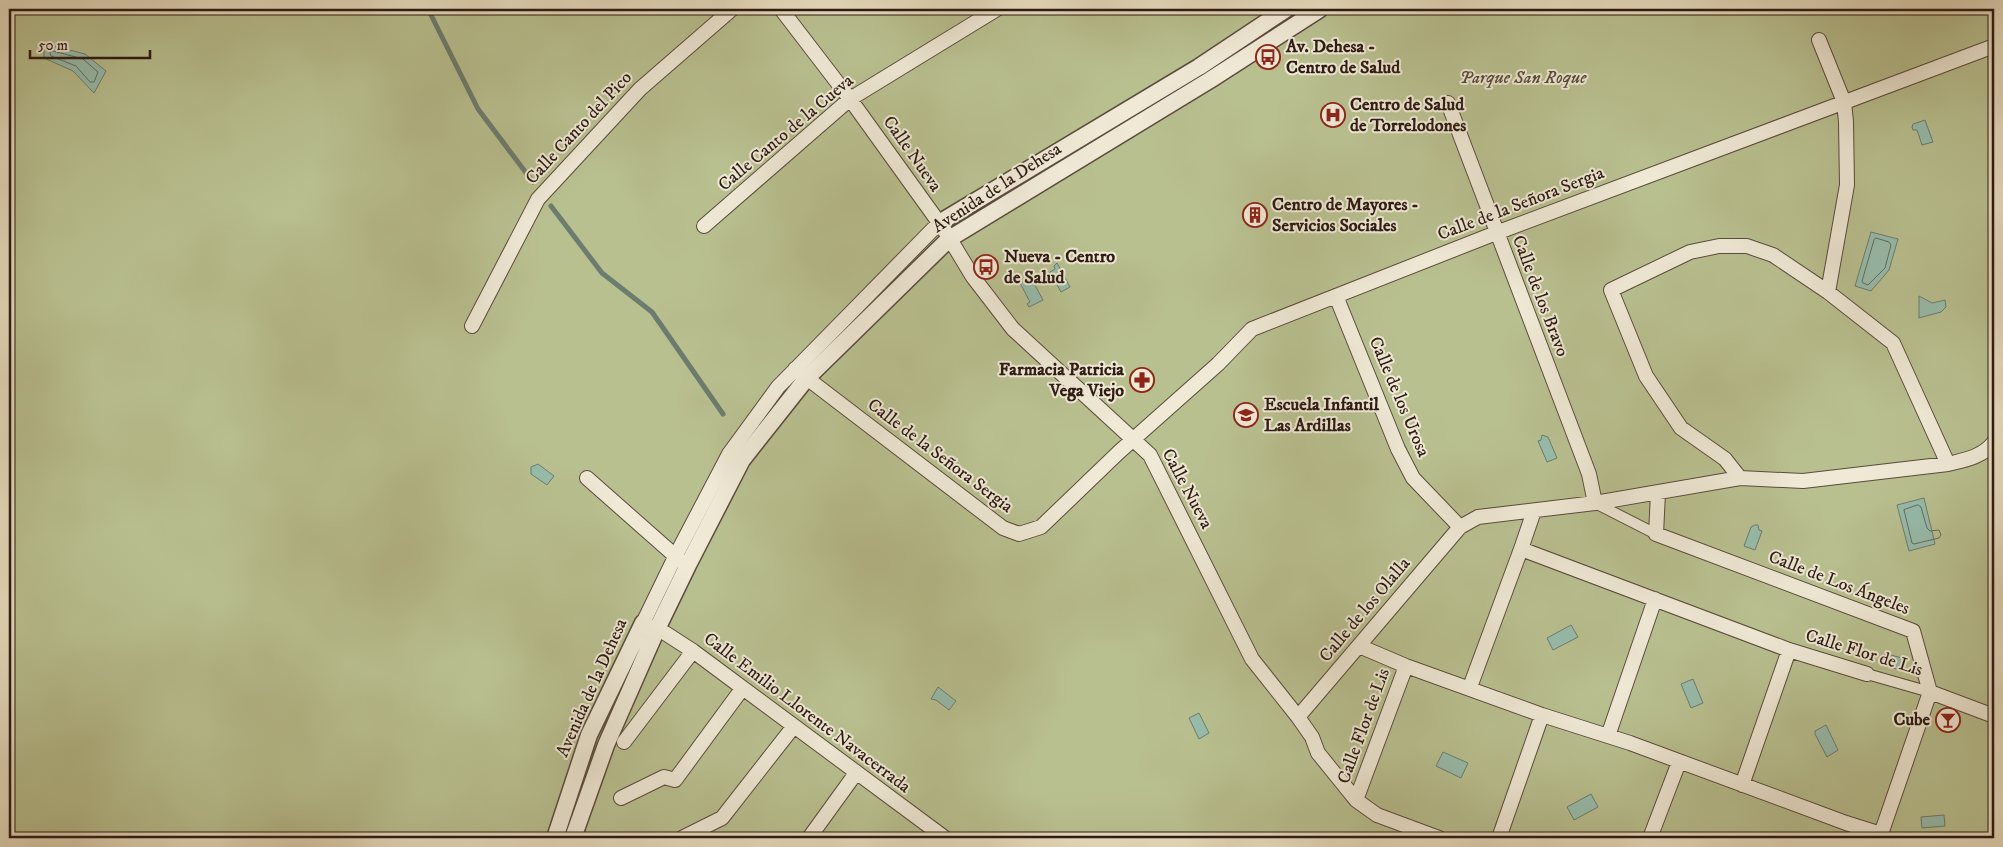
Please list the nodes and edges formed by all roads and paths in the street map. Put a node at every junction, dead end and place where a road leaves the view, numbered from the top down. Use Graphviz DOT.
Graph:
graph roads {
  1 [pos="732,9"];
  2 [pos="781,9"];
  3 [pos="997,9"];
  4 [pos="1286,9"];
  5 [pos="1320,9"];
  6 [pos="1819,40"];
  7 [pos="1994,46"];
  8 [pos="850,99"];
  9 [pos="1844,102"];
  10 [pos="1448,103"];
  11 [pos="939,223"];
  12 [pos="704,226"];
  13 [pos="1496,233"];
  14 [pos="950,239"];
  15 [pos="1828,292"];
  16 [pos="1336,296"];
  17 [pos="472,326"];
  18 [pos="801,374"];
  19 [pos="1133,439"];
  20 [pos="1994,442"];
  21 [pos="1948,464"];
  22 [pos="587,478"];
  23 [pos="1740,478"];
  24 [pos="1658,492"];
  25 [pos="1595,503"];
  26 [pos="1534,511"];
  27 [pos="1460,527"];
  28 [pos="1656,534"];
  29 [pos="1521,549"];
  30 [pos="682,561"];
  31 [pos="1655,599"];
  32 [pos="650,626"];
  33 [pos="1359,646"];
  34 [pos="1790,650"];
  35 [pos="693,651"];
  36 [pos="1406,666"];
  37 [pos="1867,674"];
  38 [pos="1470,687"];
  39 [pos="742,689"];
  40 [pos="1930,692"];
  41 [pos="1542,715"];
  42 [pos="1994,716"];
  43 [pos="1298,717"];
  44 [pos="794,726"];
  45 [pos="1608,736"];
  46 [pos="624,742"];
  47 [pos="1679,762"];
  48 [pos="856,773"];
  49 [pos="1742,785"];
  50 [pos="620,798"];
  51 [pos="1356,800"];
  52 [pos="1883,836"];
  53 [pos="555,838"];
  54 [pos="573,838"];
  55 [pos="682,838"];
  56 [pos="810,838"];
  57 [pos="945,838"];
  58 [pos="1439,838"];
  59 [pos="1499,838"];
  60 [pos="1650,838"];
  61 [pos="1948,838"];
  62 [pos="1975,838"];
  1 -- 17 [label="street, Calle Canto del Pico"];
  2 -- 8 [label="street, Calle Nueva"];
  3 -- 8 [label="street, Calle Canto de la Cueva"];
  4 -- 11 [label="street, Avenida de la Dehesa"];
  5 -- 14 [label="street, Avenida de la Dehesa"];
  6 -- 9 [label="street"];
  7 -- 9 [label="street, Calle de la Señora Sergia"];
  8 -- 11 [label="street, Calle Nueva"];
  8 -- 12 [label="street, Calle Canto de la Cueva"];
  9 -- 13 [label="street, Calle de la Señora Sergia"];
  9 -- 15 [label="street"];
  10 -- 13 [label="street, Calle de los Bravo"];
  11 -- 14 [label="street, Calle Nueva"];
  11 -- 18 [label="street, Avenida de la Dehesa"];
  13 -- 16 [label="street, Calle de la Señora Sergia"];
  13 -- 25 [label="street, Calle de los Bravo"];
  14 -- 18 [label="street, Avenida de la Dehesa"];
  14 -- 19 [label="street, Calle Nueva"];
  15 -- 21 [label="street"];
  15 -- 23 [label="street"];
  16 -- 19 [label="street, Calle de la Señora Sergia"];
  16 -- 27 [label="street, Calle de los Urosa"];
  18 -- 19 [label="street, Calle de la Señora Sergia"];
  18 -- 30 [label="street, Avenida de la Dehesa"];
  19 -- 43 [label="street, Calle Nueva"];
  20 -- 21 [label="street"];
  21 -- 23 [label="street"];
  22 -- 30 [label="street"];
  23 -- 24 [label="street"];
  24 -- 25 [label="street"];
  24 -- 28 [label="street"];
  25 -- 26 [label="street"];
  25 -- 28 [label="street, Calle de Los Ángeles"];
  26 -- 27 [label="street"];
  26 -- 29 [label="street"];
  27 -- 33 [label="street, Calle de los Olalla"];
  28 -- 40 [label="street, Calle de Los Ángeles"];
  29 -- 31 [label="street, Calle Flor de Lis"];
  29 -- 38 [label="street"];
  30 -- 32 [label="street, Avenida de la Dehesa"];
  31 -- 34 [label="street, Calle Flor de Lis"];
  31 -- 45 [label="street"];
  32 -- 35 [label="street, Calle Emilio Llorente Navacerrada"];
  32 -- 53 [label="street, Avenida de la Dehesa"];
  32 -- 54 [label="street, Avenida de la Dehesa"];
  33 -- 36 [label="street, Calle Flor de Lis"];
  33 -- 43 [label="street, Calle de los Olalla"];
  34 -- 37 [label="street, Calle Flor de Lis"];
  34 -- 49 [label="street, Calle Flor de Lis"];
  35 -- 39 [label="street, Calle Emilio Llorente Navacerrada"];
  35 -- 46 [label="street"];
  36 -- 38 [label="street, Calle Flor de Lis"];
  36 -- 51 [label="street, Calle Flor de Lis"];
  37 -- 40 [label="street, Calle Flor de Lis"];
  38 -- 41 [label="street, Calle Flor de Lis"];
  39 -- 44 [label="street, Calle Emilio Llorente Navacerrada"];
  39 -- 50 [label="street"];
  40 -- 42 [label="street"];
  40 -- 52 [label="street, Calle Flor de Lis"];
  41 -- 45 [label="street, Calle Flor de Lis"];
  41 -- 59 [label="street"];
  43 -- 51 [label="street, Calle Nueva"];
  44 -- 48 [label="street, Calle Emilio Llorente Navacerrada"];
  44 -- 55 [label="street"];
  45 -- 47 [label="street, Calle Flor de Lis"];
  47 -- 49 [label="street, Calle Flor de Lis"];
  47 -- 60 [label="street"];
  48 -- 56 [label="street"];
  48 -- 57 [label="street, Calle Emilio Llorente Navacerrada"];
  49 -- 52 [label="street, Calle Flor de Lis"];
  51 -- 58 [label="street, Calle Nueva"];
  61 -- 62 [label="street"];
}
